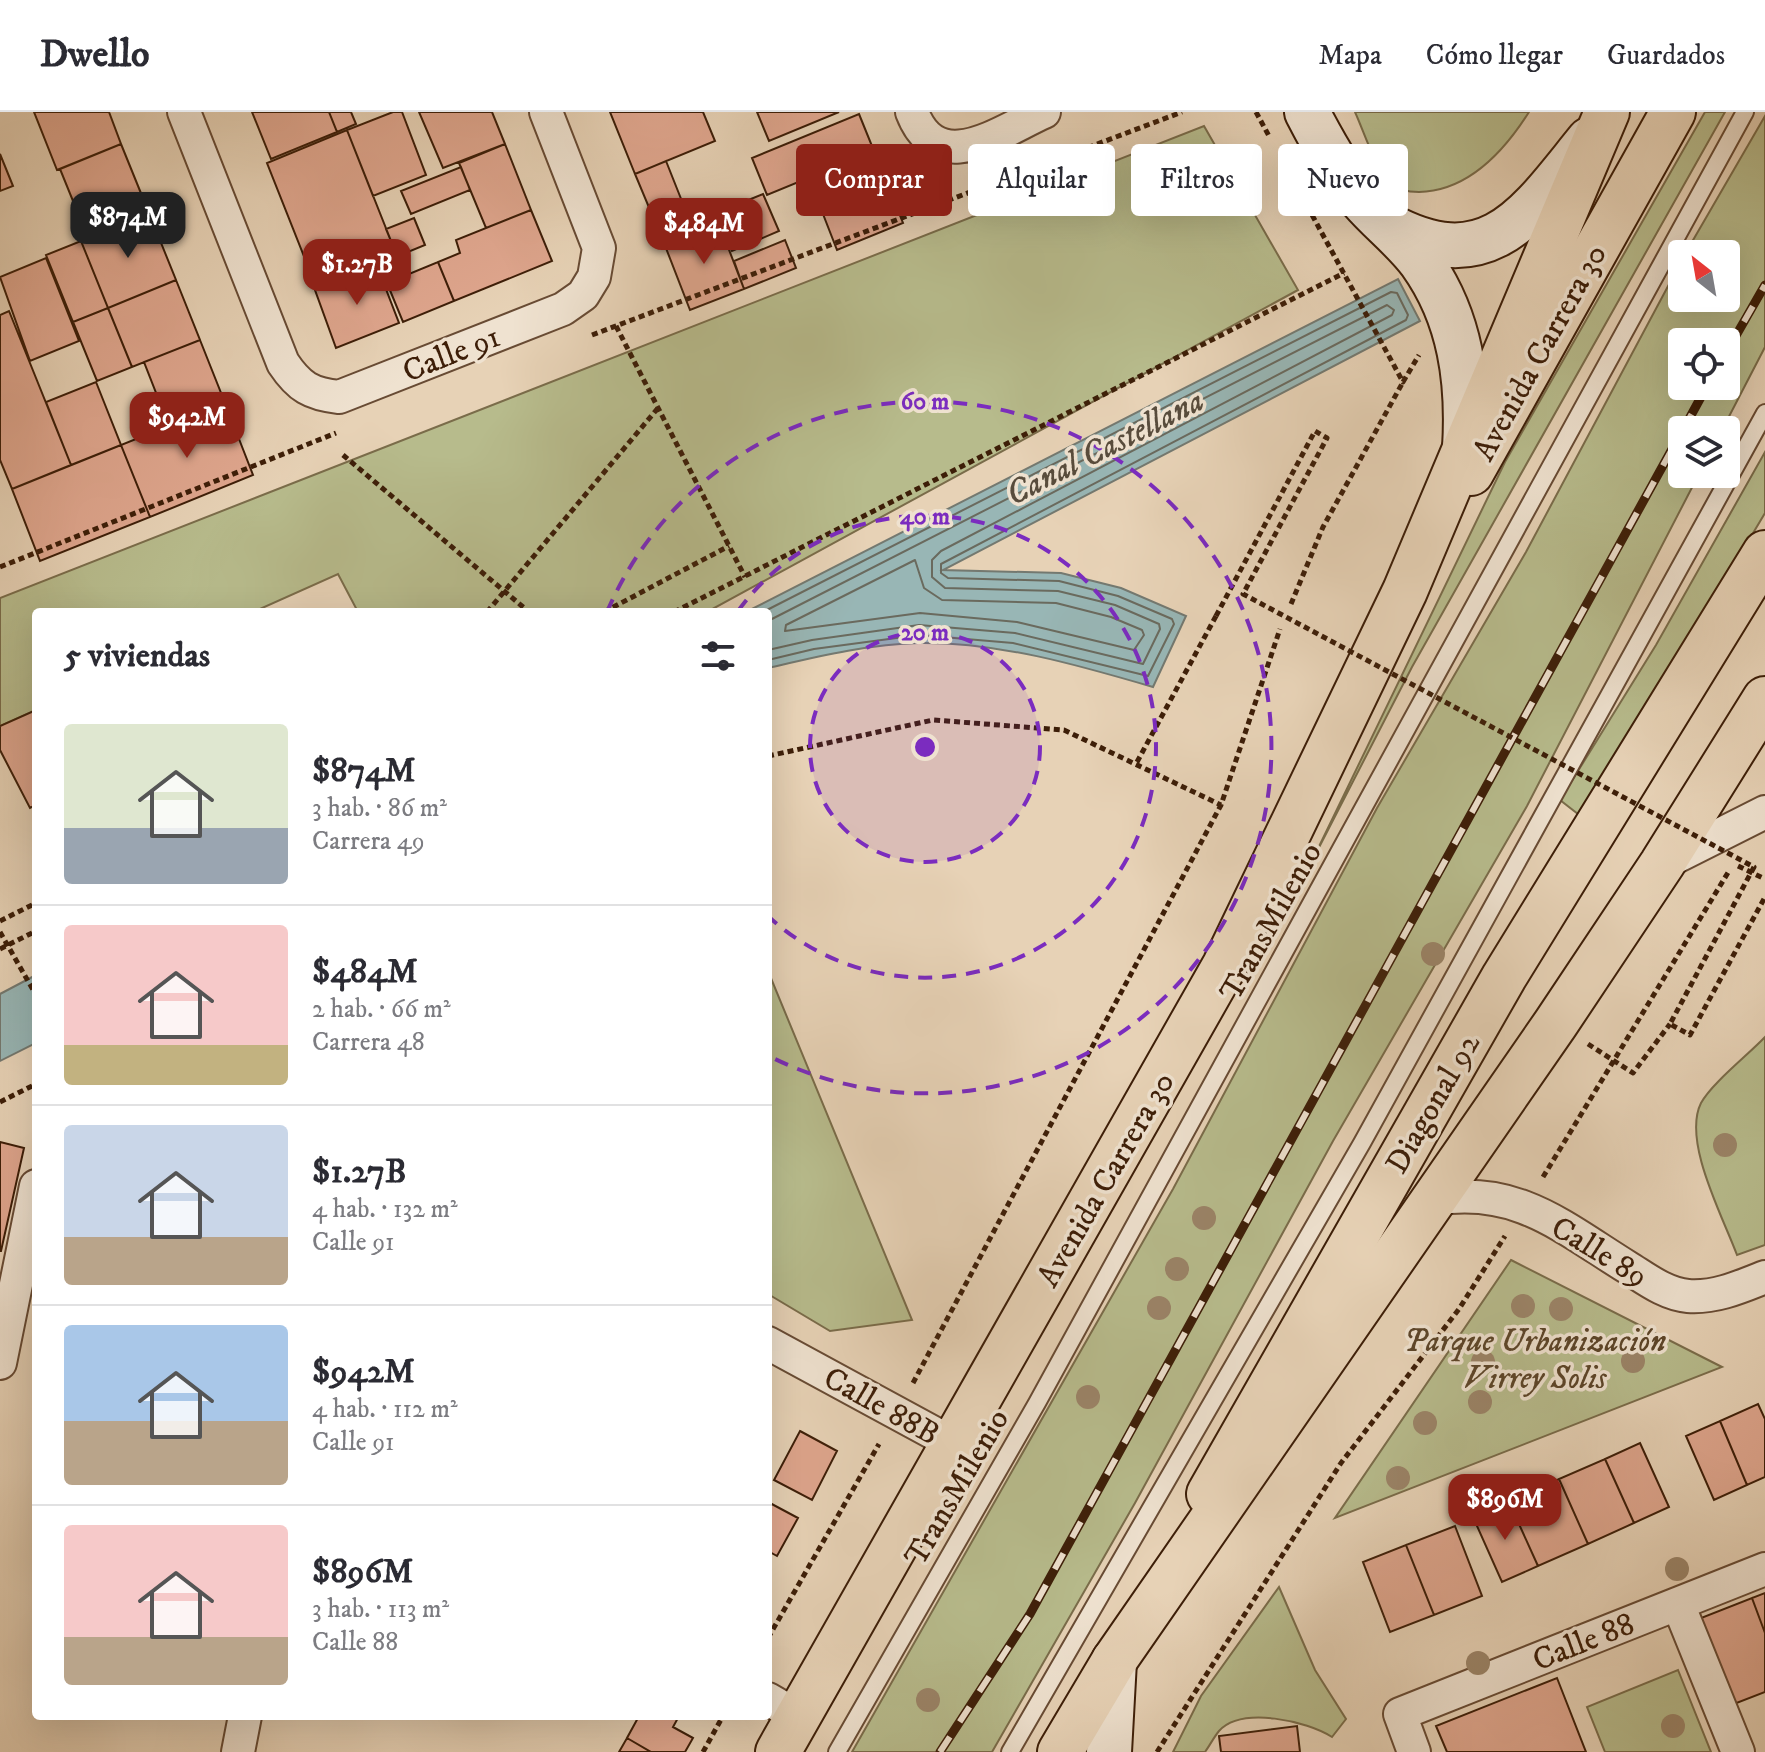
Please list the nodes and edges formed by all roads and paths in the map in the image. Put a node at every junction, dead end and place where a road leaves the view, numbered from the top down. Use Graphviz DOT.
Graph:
graph roads {
  1 [pos="184,112"];
  2 [pos="546,112"];
  3 [pos="912,112"];
  4 [pos="1044,112"];
  5 [pos="1256,112"];
  6 [pos="1307,112"];
  7 [pos="1673,112"];
  8 [pos="1745,112"];
  9 [pos="1602,121"];
  10 [pos="1271,139"];
  11 [pos="1313,216"];
  12 [pos="1388,225"];
  13 [pos="1344,273"];
  14 [pos="616,326"];
  15 [pos="1387,349"];
  16 [pos="1403,382"];
  17 [pos="658,408"];
  18 [pos="1765,413"];
  19 [pos="1465,448"];
  20 [pos="343,455"];
  21 [pos="729,546"];
  22 [pos="1765,553"];
  23 [pos="745,577"];
  24 [pos="504,591"];
  25 [pos="1405,591"];
  26 [pos="1291,604"];
  27 [pos="490,608"];
  28 [pos="524,608"];
  29 [pos="612,608"];
  30 [pos="682,608"];
  31 [pos="1280,629"];
  32 [pos="1765,699"];
  33 [pos="772,755"];
  34 [pos="1137,762"];
  35 [pos="1221,805"];
  36 [pos="1765,812"];
  37 [pos="1662,864"];
  38 [pos="1765,879"];
  39 [pos="1765,897"];
  40 [pos="32,905"];
  41 [pos="0,921"];
  42 [pos="0,932"];
  43 [pos="32,933"];
  44 [pos="7,945"];
  45 [pos="0,949"];
  46 [pos="32,988"];
  47 [pos="1556,1023"];
  48 [pos="1670,1024"];
  49 [pos="1614,1061"];
  50 [pos="32,1086"];
  51 [pos="0,1102"];
  52 [pos="1435,1199"];
  53 [pos="32,1203"];
  54 [pos="1524,1207"];
  55 [pos="1765,1277"];
  56 [pos="4,1319"];
  57 [pos="772,1345"];
  58 [pos="0,1363"];
  59 [pos="897,1414"];
  60 [pos="954,1444"];
  61 [pos="1765,1569"];
  62 [pos="1678,1604"];
  63 [pos="772,1631"];
  64 [pos="1114,1661"];
  65 [pos="244,1720"];
  66 [pos="721,1720"];
  67 [pos="782,1723"];
  68 [pos="239,1752"];
  69 [pos="703,1752"];
  70 [pos="837,1752"];
  71 [pos="1010,1752"];
  72 [pos="1060,1752"];
  73 [pos="1109,1752"];
  74 [pos="1157,1752"];
  75 [pos="1414,1752"];
  76 [pos="1738,1752"];
  1 -- 2 [label="street, Calle 91"];
  3 -- 4 [label="street"];
  5 -- 10 [label="path"];
  6 -- 12 [label="street"];
  7 -- 25 [label="main road, Avenida Carrera 30"];
  8 -- 70 [label="lane, TransMilenio"];
  9 -- 12 [label="street"];
  9 -- 19 [label="main road, Avenida Carrera 30"];
  11 -- 13 [label="path"];
  12 -- 19 [label="street"];
  13 -- 15 [label="path"];
  13 -- 23 [label="path"];
  14 -- 17 [label="path"];
  16 -- 26 [label="path"];
  17 -- 21 [label="path"];
  17 -- 24 [label="path"];
  18 -- 71 [label="lane"];
  19 -- 25 [label="main road, Avenida Carrera 30"];
  20 -- 24 [label="path"];
  21 -- 23 [label="path"];
  21 -- 29 [label="path"];
  22 -- 64 [label="main road, Diagonal 92"];
  23 -- 30 [label="path"];
  24 -- 27 [label="path"];
  24 -- 28 [label="path"];
  25 -- 60 [label="main road, Avenida Carrera 30"];
  31 -- 35 [label="path"];
  32 -- 37 [label="main road"];
  33 -- 34 [label="path"];
  34 -- 35 [label="path"];
  34 -- 48 [label="path, bridge"];
  35 -- 59 [label="path"];
  36 -- 37 [label="street"];
  37 -- 47 [label="main road"];
  38 -- 49 [label="path"];
  39 -- 48 [label="path, bridge"];
  40 -- 41 [label="path"];
  42 -- 44 [label="path"];
  43 -- 44 [label="path"];
  44 -- 45 [label="path"];
  44 -- 46 [label="path"];
  47 -- 49 [label="path"];
  47 -- 52 [label="main road"];
  48 -- 49 [label="path"];
  49 -- 54 [label="path"];
  50 -- 51 [label="path"];
  52 -- 54 [label="street, Calle 89"];
  52 -- 64 [label="main road"];
  53 -- 56 [label="street"];
  54 -- 55 [label="street, Calle 89"];
  54 -- 74 [label="path"];
  56 -- 58 [label="street"];
  57 -- 59 [label="street, Calle 88B"];
  59 -- 60 [label="street, Calle 88B"];
  59 -- 63 [label="path"];
  60 -- 67 [label="main road, Avenida Carrera 30"];
  61 -- 62 [label="street, Calle 88"];
  62 -- 75 [label="street, Calle 88"];
  62 -- 76 [label="street"];
  64 -- 72 [label="main road"];
  64 -- 73 [label="street"];
  65 -- 68 [label="street"];
  66 -- 69 [label="path"];
}
